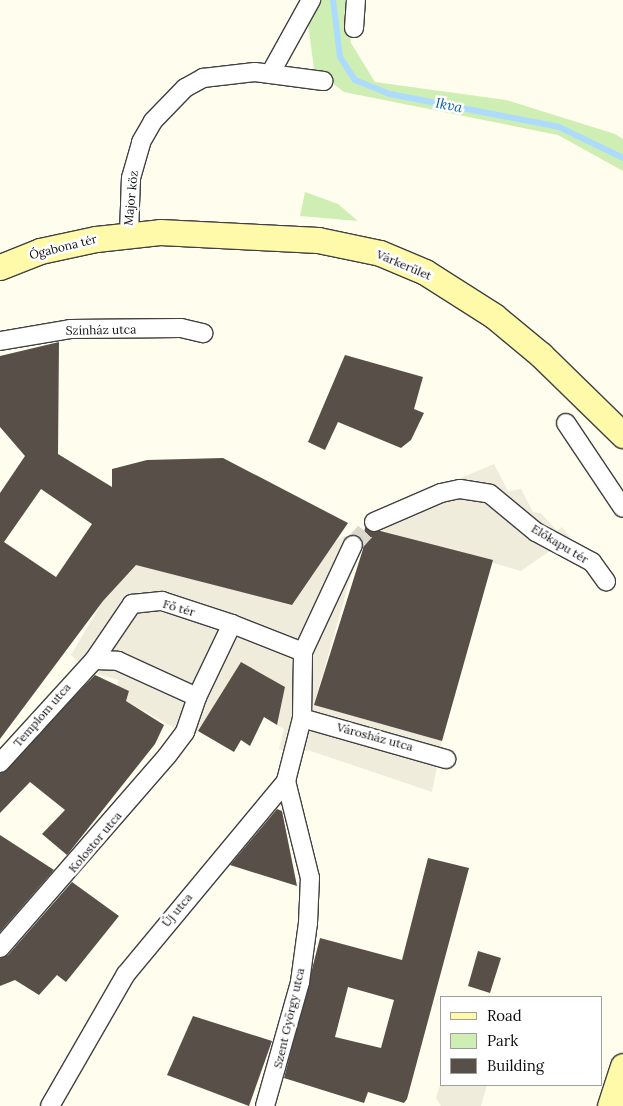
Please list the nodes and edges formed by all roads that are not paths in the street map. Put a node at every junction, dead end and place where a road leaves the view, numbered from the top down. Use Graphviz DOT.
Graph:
graph roads {
  1 [pos="311,0"];
  2 [pos="356,0"];
  3 [pos="354,28"];
  4 [pos="270,74"];
  5 [pos="323,81"];
  6 [pos="128,234"];
  7 [pos="0,267"];
  8 [pos="203,333"];
  9 [pos="0,341"];
  10 [pos="566,423"];
  11 [pos="623,436"];
  12 [pos="623,508"];
  13 [pos="374,522"];
  14 [pos="353,545"];
  15 [pos="606,581"];
  16 [pos="232,624"];
  17 [pos="303,652"];
  18 [pos="89,664"];
  19 [pos="197,697"];
  20 [pos="302,718"];
  21 [pos="446,759"];
  22 [pos="0,763"];
  23 [pos="286,781"];
  24 [pos="0,948"];
  25 [pos="623,1066"];
  26 [pos="50,1106"];
  27 [pos="265,1106"];
  28 [pos="610,1106"];
  1 -- 4 [label="street"];
  2 -- 3 [label="street"];
  4 -- 5 [label="street, Major köz"];
  4 -- 6 [label="street, Major köz"];
  6 -- 7 [label="street, Ógabona tér"];
  6 -- 11 [label="street, Várkerület"];
  8 -- 9 [label="street, Színház utca"];
  10 -- 12 [label="street"];
  13 -- 15 [label="street, Előkapu tér"];
  14 -- 17 [label="street"];
  16 -- 17 [label="street, Fő tér"];
  16 -- 18 [label="street, Fő tér"];
  16 -- 19 [label="street"];
  17 -- 20 [label="street"];
  18 -- 19 [label="street"];
  18 -- 22 [label="street, Templom utca"];
  19 -- 24 [label="street, Kolostor utca"];
  20 -- 21 [label="street, Városház utca"];
  20 -- 23 [label="street, Új utca"];
  23 -- 26 [label="street, Új utca"];
  23 -- 27 [label="street, Szent György utca"];
  25 -- 28 [label="street"];
}
